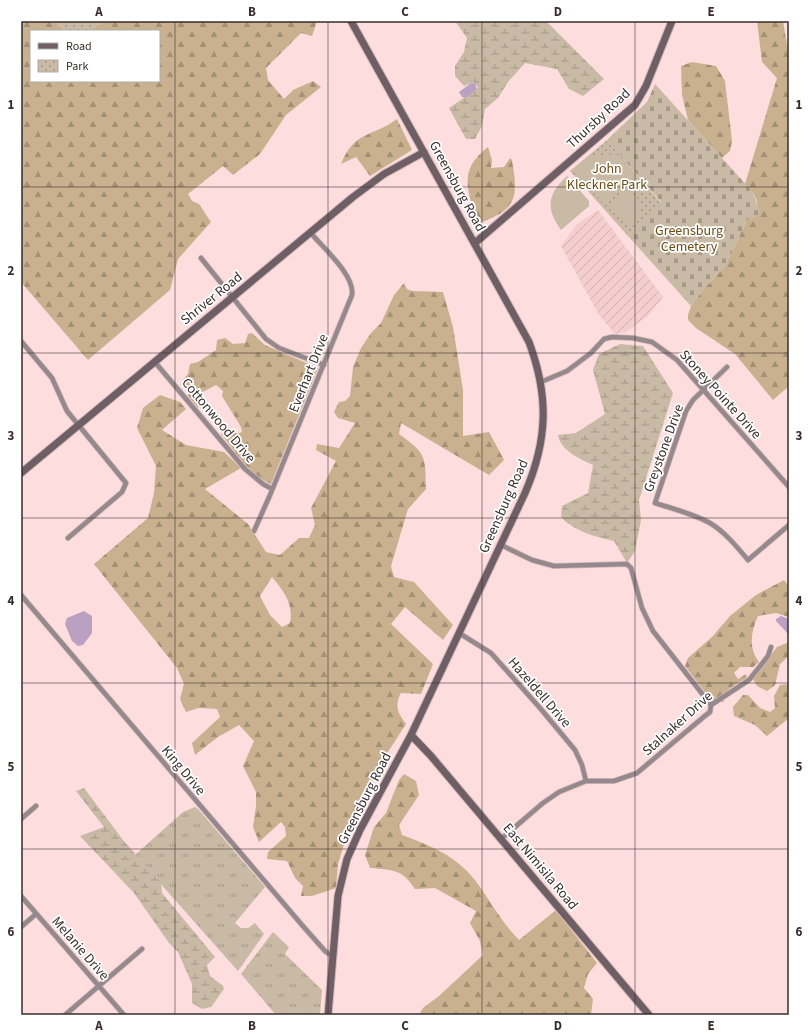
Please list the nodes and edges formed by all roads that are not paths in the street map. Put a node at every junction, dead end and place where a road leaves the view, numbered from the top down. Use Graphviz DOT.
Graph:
graph roads {
  1 [pos="351,21"];
  2 [pos="672,21"];
  3 [pos="424,152"];
  4 [pos="310,232"];
  5 [pos="475,243"];
  6 [pos="201,258"];
  7 [pos="232,297"];
  8 [pos="21,341"];
  9 [pos="154,361"];
  10 [pos="324,365"];
  11 [pos="726,367"];
  12 [pos="541,382"];
  13 [pos="704,390"];
  14 [pos="78,424"];
  15 [pos="21,474"];
  16 [pos="789,486"];
  17 [pos="272,489"];
  18 [pos="789,524"];
  19 [pos="254,531"];
  20 [pos="68,538"];
  21 [pos="500,545"];
  22 [pos="21,595"];
  23 [pos="459,633"];
  24 [pos="771,646"];
  25 [pos="711,705"];
  26 [pos="411,736"];
  27 [pos="586,781"];
  28 [pos="36,806"];
  29 [pos="21,819"];
  30 [pos="501,839"];
  31 [pos="21,896"];
  32 [pos="36,914"];
  33 [pos="21,927"];
  34 [pos="142,949"];
  35 [pos="332,956"];
  36 [pos="98,986"];
  37 [pos="65,1015"];
  38 [pos="124,1015"];
  39 [pos="328,1015"];
  40 [pos="649,1015"];
  1 -- 3 [label="street, Greensburg Road"];
  2 -- 5 [label="street, Thursby Road"];
  3 -- 4 [label="street, Shriver Road"];
  3 -- 5 [label="street, Greensburg Road"];
  4 -- 7 [label="street, Shriver Road"];
  4 -- 10 [label="street, Everhart Drive"];
  5 -- 12 [label="street, Greensburg Road"];
  6 -- 7 [label="street"];
  7 -- 9 [label="street, Shriver Road"];
  7 -- 10 [label="street"];
  8 -- 14 [label="street"];
  9 -- 14 [label="street, Shriver Road"];
  9 -- 17 [label="street, Cottonwood Drive"];
  10 -- 17 [label="street, Everhart Drive"];
  11 -- 13 [label="street, Greystone Drive"];
  12 -- 13 [label="street, Stoney Pointe Drive"];
  12 -- 21 [label="street, Greensburg Road"];
  13 -- 16 [label="street, Stoney Pointe Drive"];
  13 -- 18 [label="street, Greystone Drive"];
  14 -- 15 [label="street, Shriver Road"];
  14 -- 20 [label="street"];
  17 -- 19 [label="street, Everhart Drive"];
  21 -- 23 [label="street, Greensburg Road"];
  21 -- 25 [label="street"];
  22 -- 35 [label="street, King Drive"];
  23 -- 26 [label="street, Greensburg Road"];
  23 -- 27 [label="street, Hazeldell Drive"];
  24 -- 25 [label="street, Stalnaker Drive"];
  25 -- 27 [label="street, Stalnaker Drive"];
  26 -- 30 [label="street, East Nimisila Road"];
  26 -- 35 [label="street, Greensburg Road"];
  27 -- 30 [label="street, Stalnaker Drive"];
  28 -- 29 [label="street"];
  30 -- 40 [label="street, East Nimisila Road"];
  31 -- 32 [label="street, Melanie Drive"];
  32 -- 33 [label="street"];
  32 -- 36 [label="street, Melanie Drive"];
  34 -- 36 [label="street"];
  35 -- 39 [label="street, Greensburg Road"];
  36 -- 37 [label="street"];
  36 -- 38 [label="street, Melanie Drive"];
}
